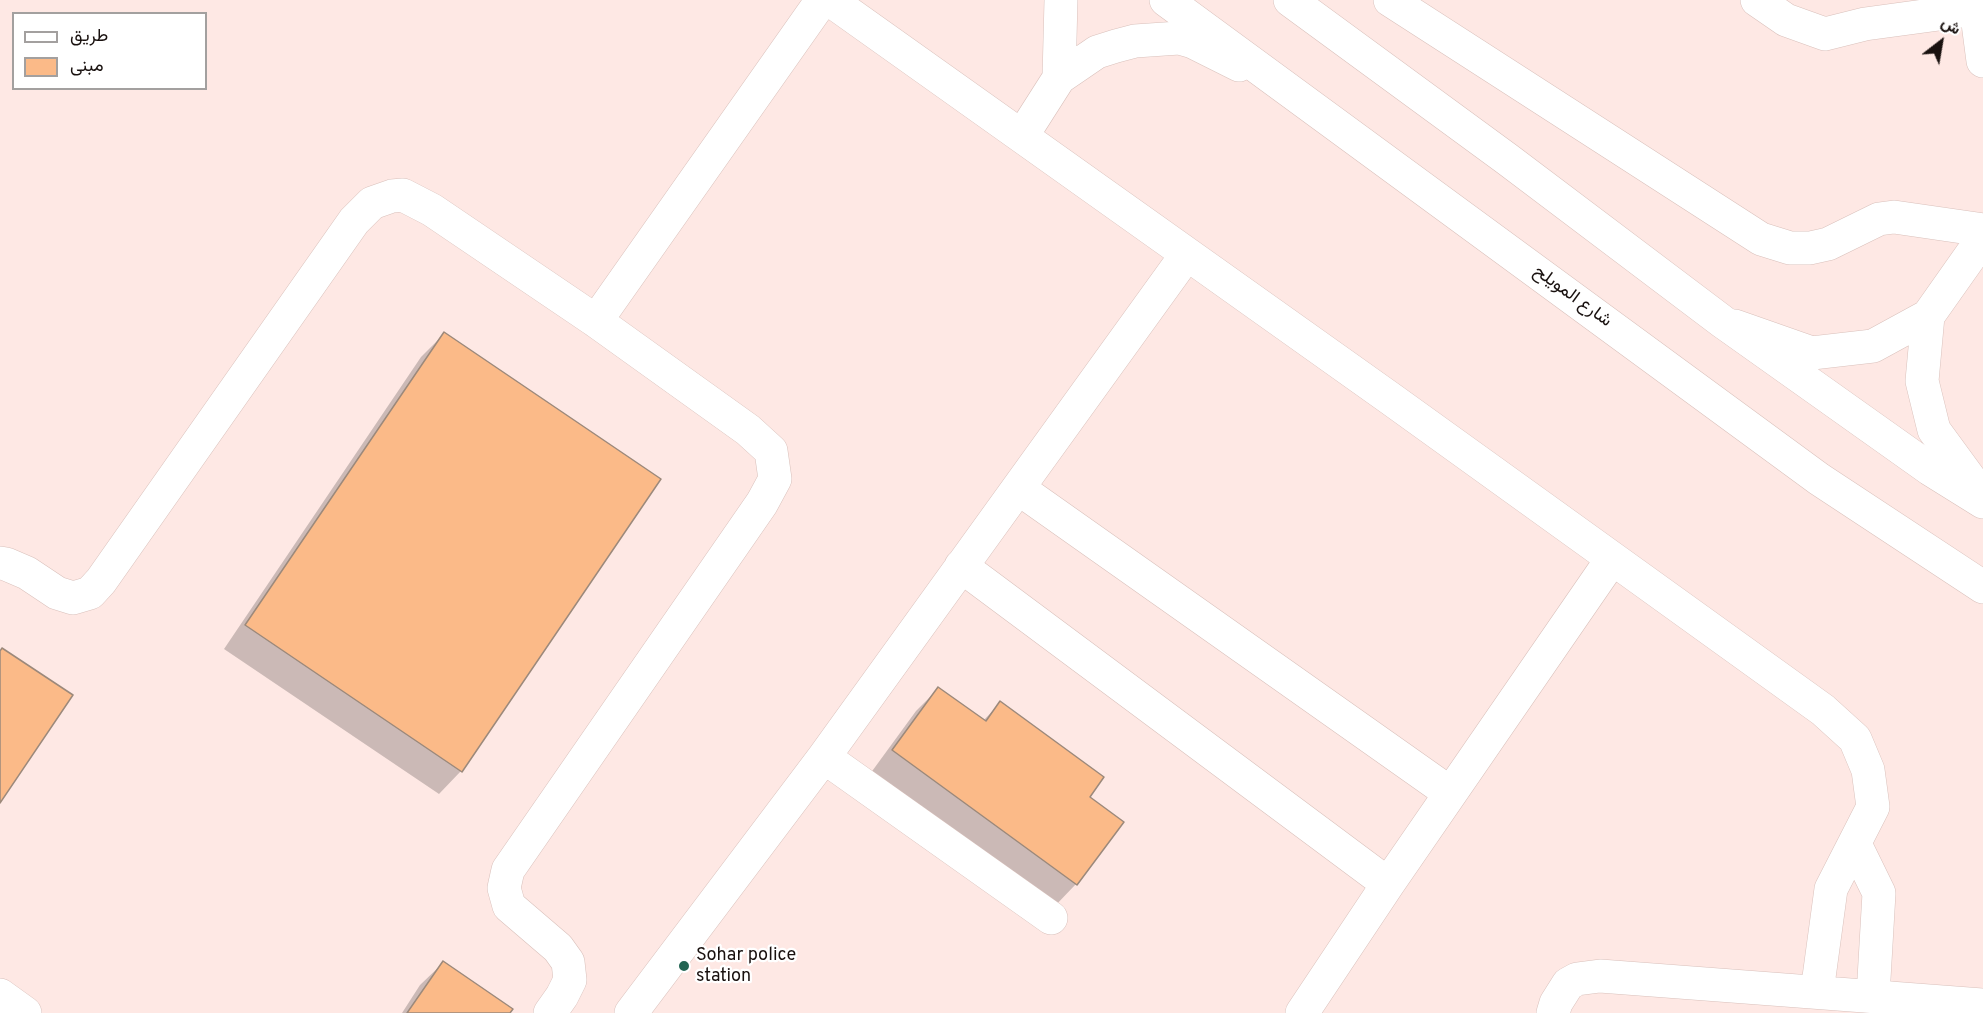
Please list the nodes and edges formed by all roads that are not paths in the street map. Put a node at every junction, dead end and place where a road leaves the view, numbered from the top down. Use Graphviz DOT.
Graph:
graph roads {
  1 [pos="822,0"];
  2 [pos="830,0"];
  3 [pos="1061,0"];
  4 [pos="1166,0"];
  5 [pos="1290,0"];
  6 [pos="1390,0"];
  7 [pos="1757,0"];
  8 [pos="1976,5"];
  9 [pos="1983,61"];
  10 [pos="1059,78"];
  11 [pos="1299,97"];
  12 [pos="1022,136"];
  13 [pos="1983,230"];
  14 [pos="1983,238"];
  15 [pos="1187,254"];
  16 [pos="1928,316"];
  17 [pos="596,321"];
  18 [pos="1723,322"];
  19 [pos="1018,488"];
  20 [pos="1983,497"];
  21 [pos="1983,502"];
  22 [pos="1612,559"];
  23 [pos="0,563"];
  24 [pos="961,566"];
  25 [pos="1983,587"];
  26 [pos="824,757"];
  27 [pos="1450,793"];
  28 [pos="1855,844"];
  29 [pos="1388,884"];
  30 [pos="1051,918"];
  31 [pos="1817,992"];
  32 [pos="0,995"];
  33 [pos="1873,996"];
  34 [pos="1983,1005"];
  35 [pos="25,1013"];
  36 [pos="550,1013"];
  37 [pos="631,1013"];
  38 [pos="1302,1013"];
  39 [pos="1553,1013"];
  1 -- 17 [label="main road"];
  2 -- 12 [label="main road"];
  3 -- 10 [label="main road"];
  4 -- 11 [label="main road, شارع المويلح"];
  5 -- 18 [label="main road"];
  6 -- 13 [label="main road"];
  7 -- 8 [label="main road"];
  8 -- 9 [label="main road"];
  10 -- 11 [label="main road"];
  10 -- 12 [label="main road"];
  11 -- 25 [label="main road, شارع المويلح"];
  12 -- 15 [label="main road"];
  14 -- 16 [label="main road"];
  15 -- 19 [label="main road"];
  15 -- 22 [label="main road"];
  16 -- 18 [label="main road"];
  16 -- 20 [label="main road"];
  17 -- 23 [label="main road"];
  17 -- 36 [label="main road"];
  18 -- 21 [label="main road"];
  19 -- 24 [label="main road"];
  19 -- 27 [label="main road"];
  22 -- 27 [label="main road"];
  22 -- 28 [label="main road"];
  24 -- 26 [label="main road"];
  24 -- 29 [label="main road"];
  26 -- 30 [label="main road"];
  26 -- 37 [label="main road"];
  27 -- 29 [label="main road"];
  28 -- 31 [label="main road"];
  28 -- 33 [label="main road"];
  29 -- 38 [label="main road"];
  31 -- 33 [label="main road"];
  31 -- 39 [label="main road"];
  32 -- 35 [label="main road"];
  33 -- 34 [label="main road"];
}
